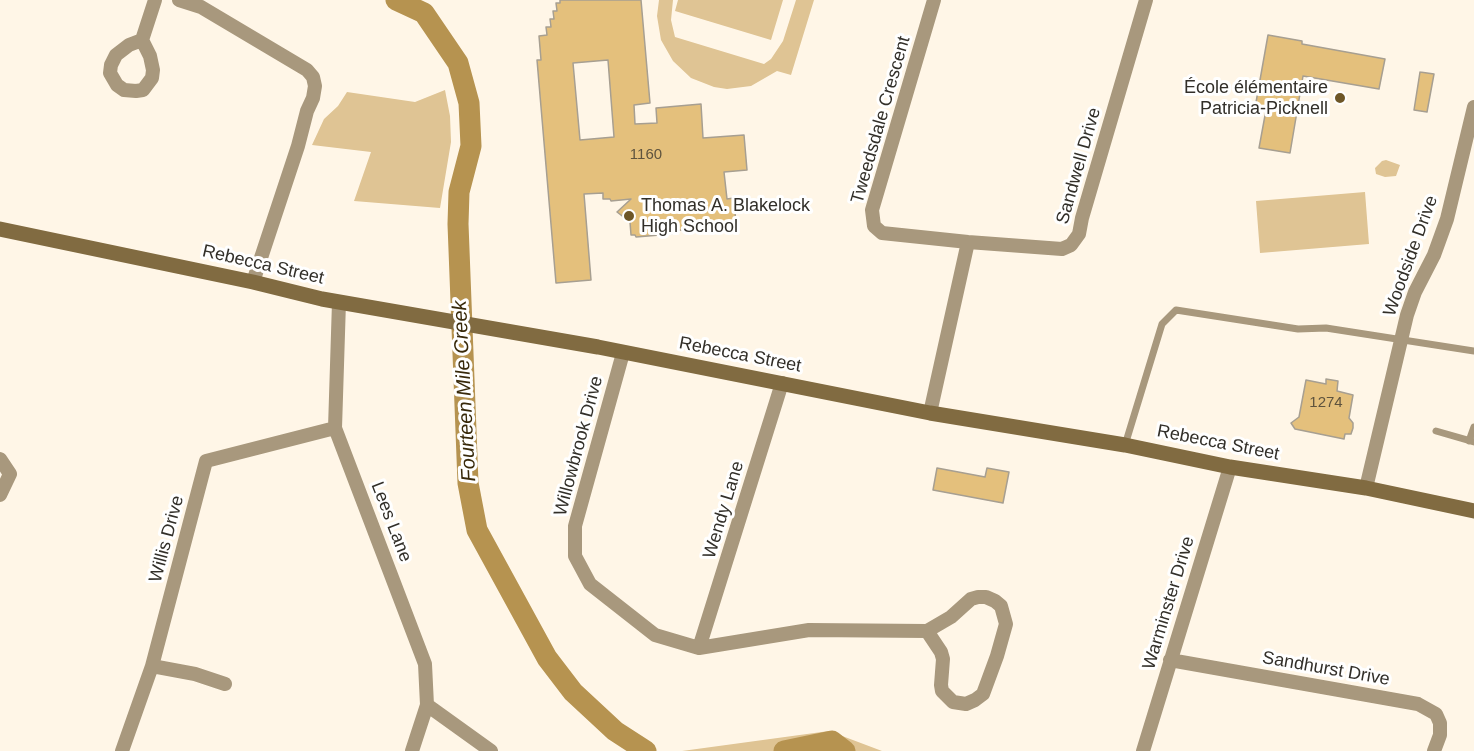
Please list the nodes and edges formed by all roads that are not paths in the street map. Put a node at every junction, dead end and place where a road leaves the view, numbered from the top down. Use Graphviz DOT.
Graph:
graph roads {
  1 [pos="155,0"];
  2 [pos="179,0"];
  3 [pos="934,0"];
  4 [pos="1146,0"];
  5 [pos="142,40"];
  6 [pos="1474,107"];
  7 [pos="0,229"];
  8 [pos="968,242"];
  9 [pos="254,282"];
  10 [pos="339,302"];
  11 [pos="1402,339"];
  12 [pos="1474,351"];
  13 [pos="623,353"];
  14 [pos="782,383"];
  15 [pos="930,413"];
  16 [pos="1474,427"];
  17 [pos="335,428"];
  18 [pos="1436,431"];
  19 [pos="1472,442"];
  20 [pos="1125,445"];
  21 [pos="0,459"];
  22 [pos="1230,467"];
  23 [pos="1366,488"];
  24 [pos="0,495"];
  25 [pos="1474,511"];
  26 [pos="927,631"];
  27 [pos="699,648"];
  28 [pos="1170,660"];
  29 [pos="152,666"];
  30 [pos="225,684"];
  31 [pos="428,705"];
  32 [pos="122,751"];
  33 [pos="412,751"];
  34 [pos="491,751"];
  35 [pos="1143,751"];
  36 [pos="1434,751"];
  1 -- 5 [label="street"];
  2 -- 9 [label="street"];
  3 -- 8 [label="street, Tweedsdale Crescent"];
  4 -- 8 [label="street, Sandwell Drive"];
  6 -- 11 [label="street, Woodside Drive"];
  7 -- 9 [label="main road, Rebecca Street"];
  8 -- 15 [label="street"];
  9 -- 10 [label="main road, Rebecca Street"];
  10 -- 13 [label="main road, Rebecca Street"];
  10 -- 17 [label="street, Lees Lane"];
  11 -- 12 [label="lane"];
  11 -- 20 [label="lane"];
  11 -- 23 [label="street, Woodside Drive"];
  13 -- 14 [label="main road, Rebecca Street"];
  13 -- 27 [label="street, Willowbrook Drive"];
  14 -- 15 [label="main road, Rebecca Street"];
  14 -- 27 [label="street, Wendy Lane"];
  15 -- 20 [label="main road, Rebecca Street"];
  16 -- 19 [label="lane"];
  17 -- 29 [label="street, Willis Drive"];
  17 -- 31 [label="street, Lees Lane"];
  18 -- 19 [label="lane"];
  20 -- 22 [label="main road, Rebecca Street"];
  21 -- 24 [label="street"];
  22 -- 23 [label="main road, Rebecca Street"];
  22 -- 28 [label="street, Warminster Drive"];
  23 -- 25 [label="main road, Rebecca Street"];
  26 -- 26 [label="street"];
  26 -- 27 [label="street, Willowbrook Drive"];
  28 -- 35 [label="street, Warminster Drive"];
  28 -- 36 [label="street, Sandhurst Drive"];
  29 -- 30 [label="street"];
  29 -- 32 [label="street, Willis Drive"];
  31 -- 33 [label="street, Lees Lane"];
  31 -- 34 [label="street"];
}
